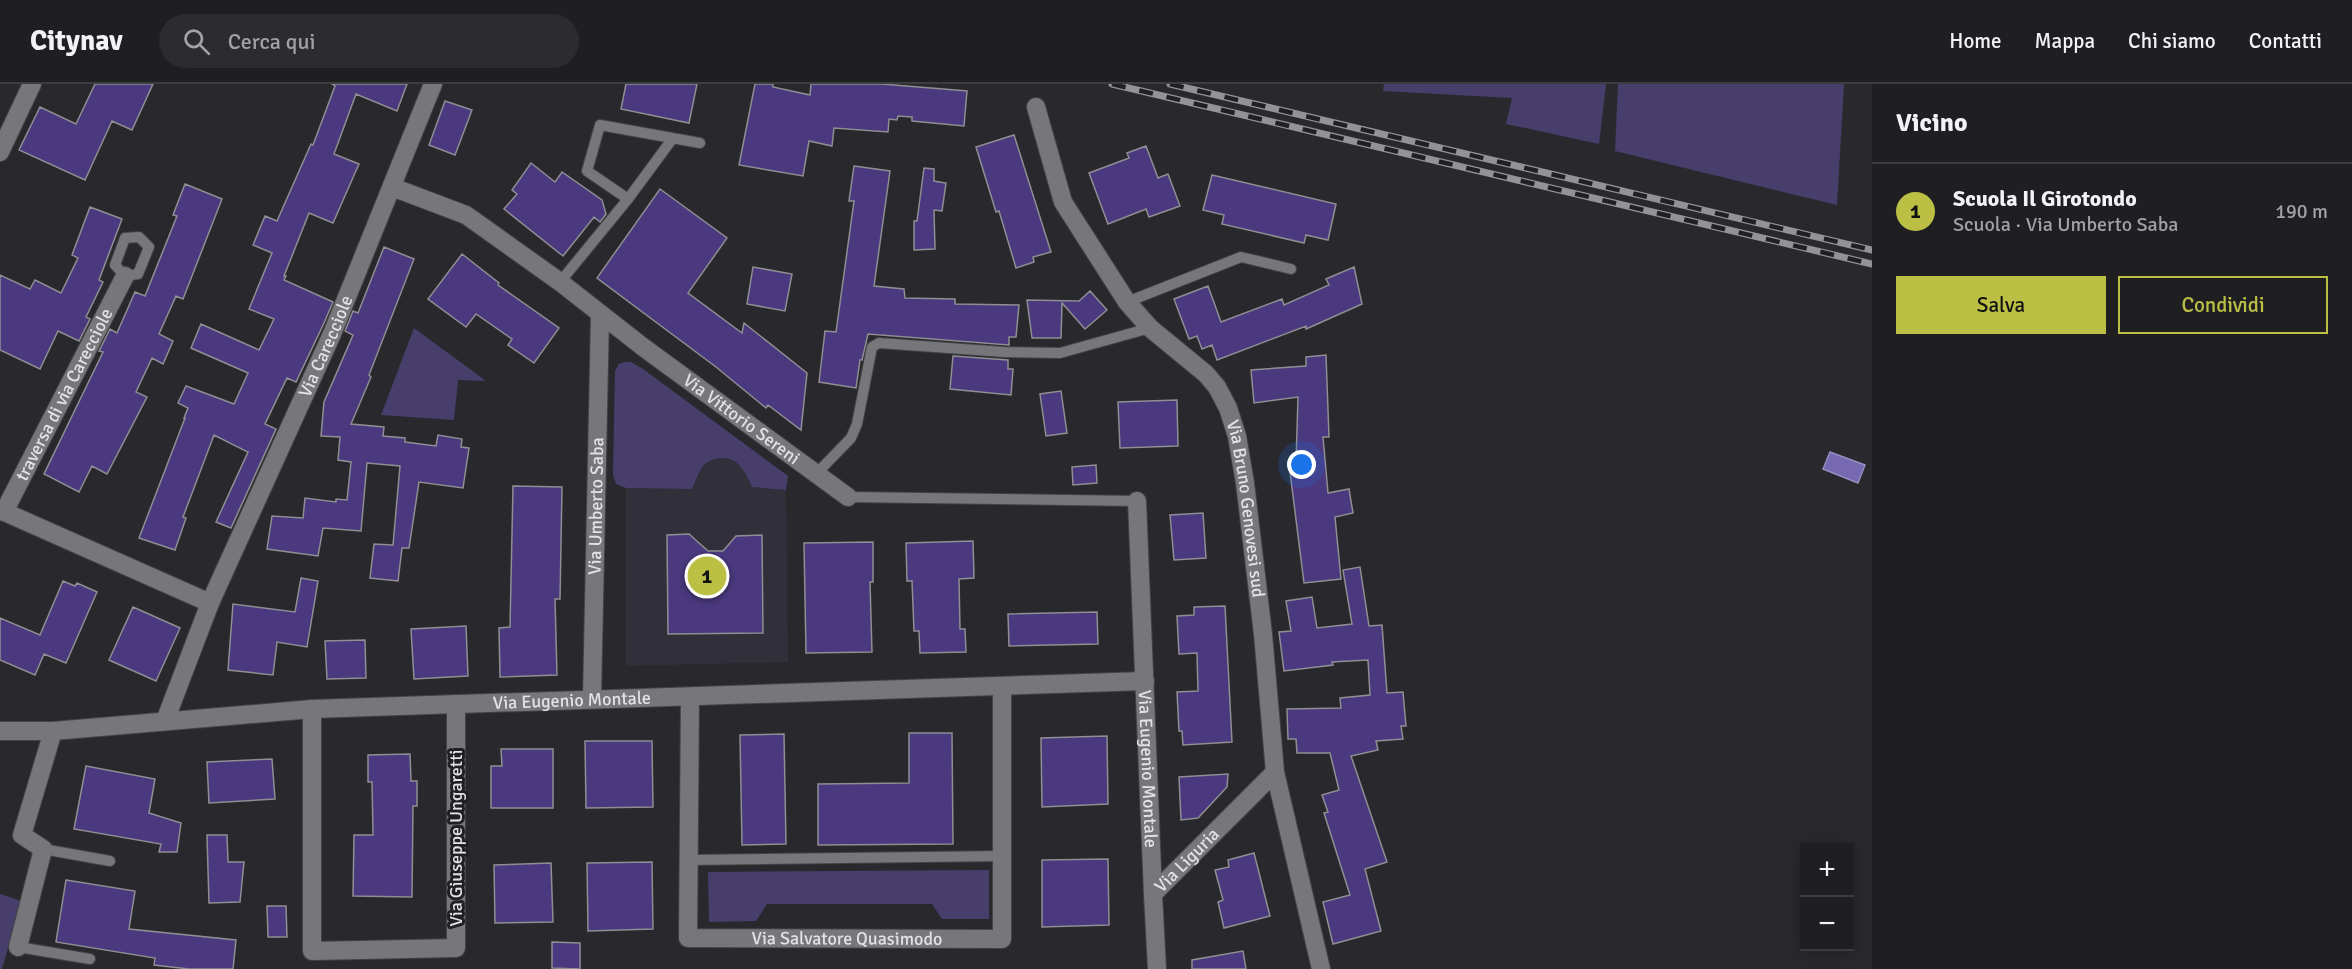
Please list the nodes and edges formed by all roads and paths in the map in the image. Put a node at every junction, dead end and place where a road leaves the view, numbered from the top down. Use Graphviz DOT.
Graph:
graph roads {
  1 [pos="32,84"];
  2 [pos="433,84"];
  3 [pos="1036,107"];
  4 [pos="673,138"];
  5 [pos="700,143"];
  6 [pos="0,152"];
  7 [pos="392,186"];
  8 [pos="628,199"];
  9 [pos="1291,269"];
  10 [pos="125,276"];
  11 [pos="560,282"];
  12 [pos="1127,302"];
  13 [pos="600,315"];
  14 [pos="1150,328"];
  15 [pos="816,474"];
  16 [pos="848,497"];
  17 [pos="1137,501"];
  18 [pos="2,511"];
  19 [pos="210,603"];
  20 [pos="1145,681"];
  21 [pos="1002,687"];
  22 [pos="592,698"];
  23 [pos="690,698"];
  24 [pos="456,704"];
  25 [pos="312,709"];
  26 [pos="165,721"];
  27 [pos="0,731"];
  28 [pos="53,731"];
  29 [pos="1275,772"];
  30 [pos="43,849"];
  31 [pos="1003,856"];
  32 [pos="688,860"];
  33 [pos="110,861"];
  34 [pos="1153,894"];
  35 [pos="18,947"];
  36 [pos="90,959"];
  37 [pos="1157,969"];
  38 [pos="1321,969"];
  1 -- 6 [label="street"];
  2 -- 7 [label="street, Via Carecciole"];
  3 -- 12 [label="street, Via Bruno Genovesi sud"];
  4 -- 5 [label="lane"];
  4 -- 8 [label="lane"];
  4 -- 8 [label="lane"];
  7 -- 11 [label="street, Via Vittorio Sereni"];
  7 -- 19 [label="street, Via Carecciole"];
  8 -- 11 [label="lane"];
  9 -- 12 [label="lane"];
  10 -- 18 [label="street, traversa di via Carecciole"];
  11 -- 13 [label="street, Via Vittorio Sereni"];
  12 -- 14 [label="street, Via Bruno Genovesi sud"];
  13 -- 15 [label="street, Via Vittorio Sereni"];
  13 -- 22 [label="street, Via Umberto Saba"];
  14 -- 15 [label="lane"];
  14 -- 29 [label="street, Via Bruno Genovesi sud"];
  15 -- 16 [label="street, Via Vittorio Sereni"];
  16 -- 17 [label="lane, Via Vittorio Sereni"];
  17 -- 20 [label="street, Via Eugenio Montale"];
  18 -- 19 [label="street"];
  19 -- 26 [label="street, Via Carecciole"];
  20 -- 21 [label="street, Via Eugenio Montale"];
  20 -- 34 [label="street, Via Eugenio Montale"];
  21 -- 23 [label="street, Via Eugenio Montale"];
  21 -- 31 [label="street, Via Salvatore Quasimodo"];
  22 -- 23 [label="street, Via Eugenio Montale"];
  22 -- 24 [label="street, Via Eugenio Montale"];
  23 -- 32 [label="street, Via Salvatore Quasimodo"];
  24 -- 25 [label="street, Via Eugenio Montale"];
  24 -- 25 [label="street, Via Giuseppe Ungaretti"];
  25 -- 26 [label="street, Via Eugenio Montale"];
  26 -- 28 [label="street, Via Eugenio Montale"];
  27 -- 28 [label="street, Via Eugenio Montale"];
  28 -- 30 [label="street"];
  29 -- 34 [label="street, Via Liguria"];
  29 -- 38 [label="street, Via Bruno Genovesi sud"];
  30 -- 33 [label="lane"];
  30 -- 35 [label="street"];
  31 -- 32 [label="lane"];
  31 -- 32 [label="street, Via Salvatore Quasimodo"];
  34 -- 37 [label="street, Via Liguria"];
  35 -- 36 [label="lane"];
}
